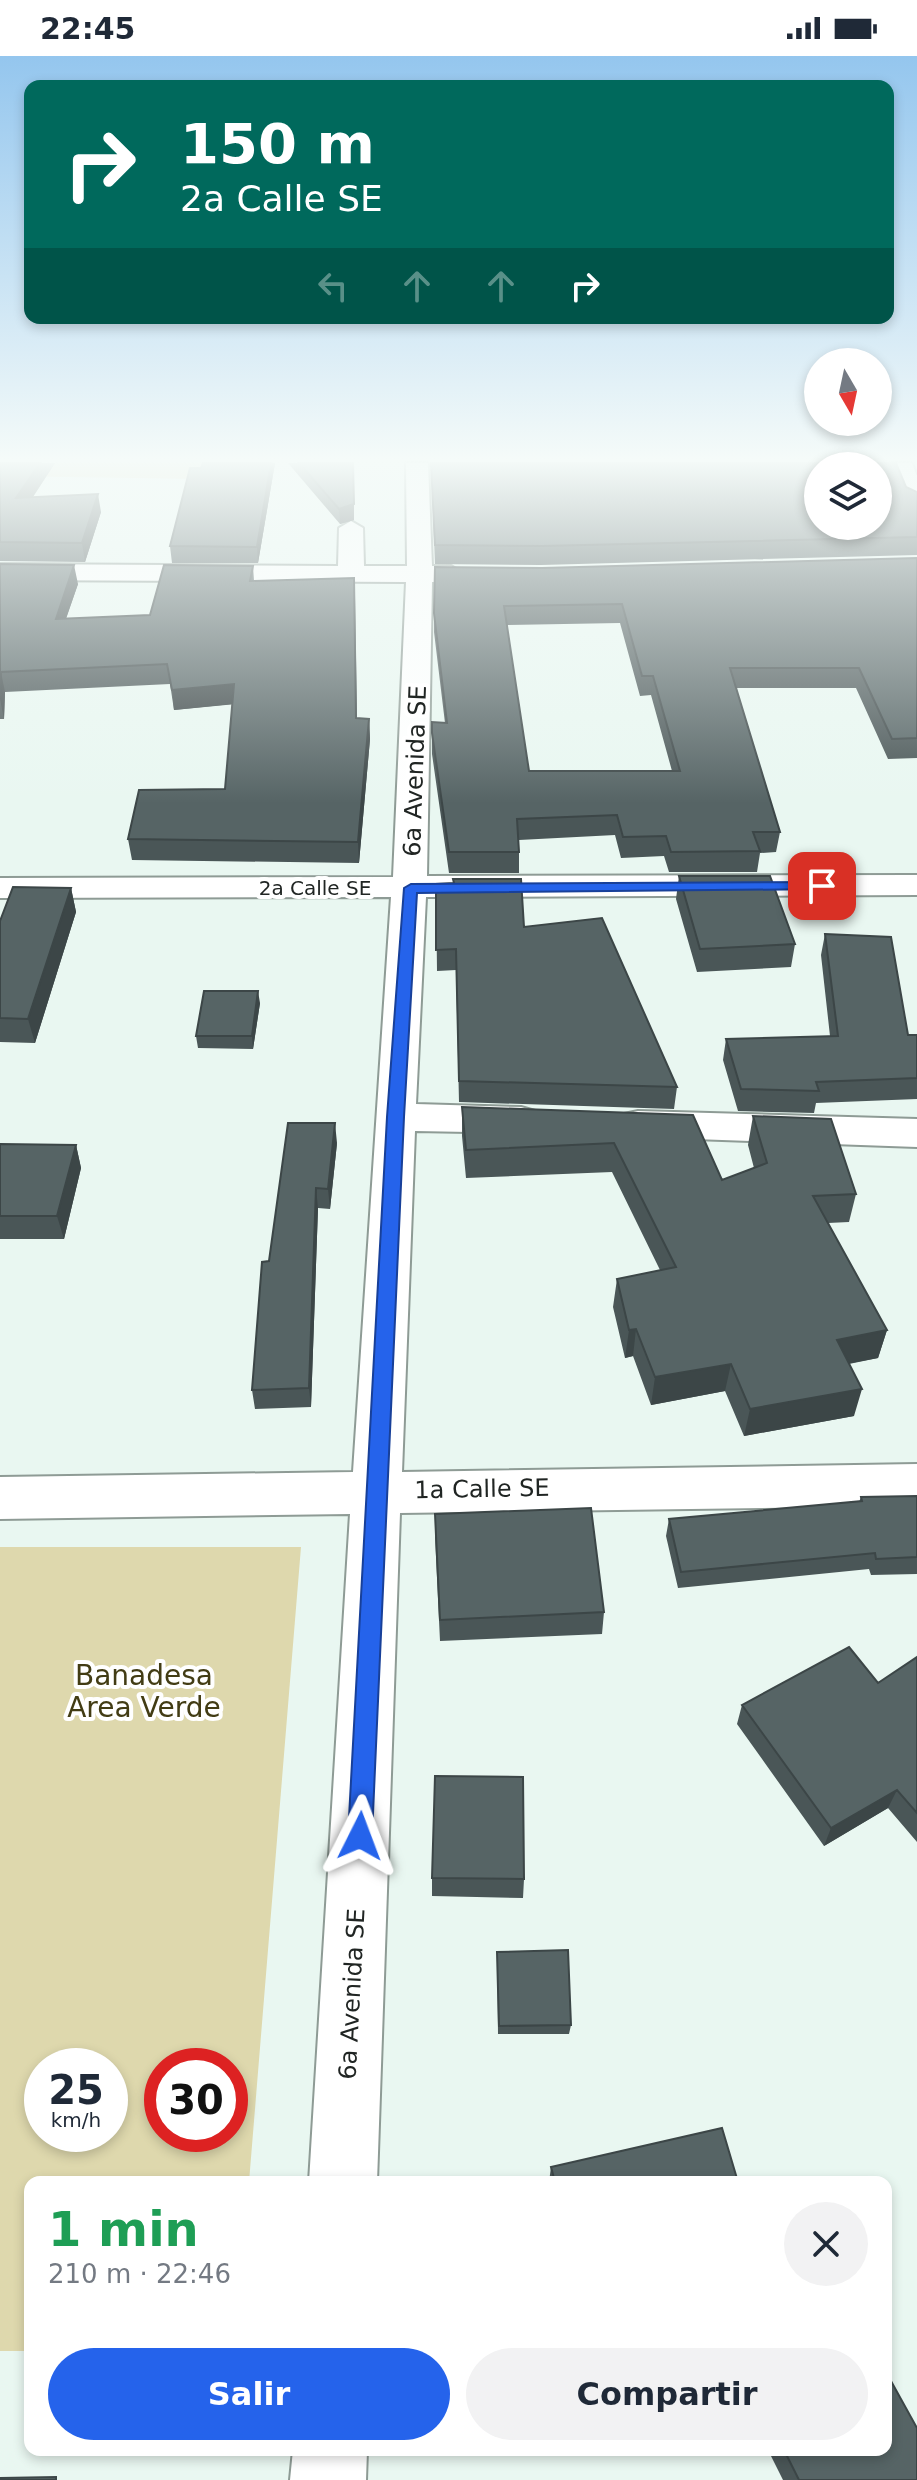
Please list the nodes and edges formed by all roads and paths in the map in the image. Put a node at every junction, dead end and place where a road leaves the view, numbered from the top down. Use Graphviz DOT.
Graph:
graph roads {
  1 [pos="379,576"];
  2 [pos="422,576"];
  3 [pos="482,579"];
  4 [pos="422,581"];
  5 [pos="0,594"];
  6 [pos="917,885"];
  7 [pos="0,888"];
  8 [pos="411,888"];
  9 [pos="396,1117"];
  10 [pos="554,1121"];
  11 [pos="601,1123"];
  12 [pos="917,1133"];
  13 [pos="917,1485"];
  14 [pos="377,1490"];
  15 [pos="0,1498"];
  16 [pos="343,2176"];
  17 [pos="330,2456"];
  18 [pos="328,2480"];
  1 -- 4 [label="street"];
  2 -- 4 [label="street, 6a Avenida SE"];
  3 -- 4 [label="street"];
  4 -- 5 [label="street"];
  4 -- 8 [label="street, 6a Avenida SE"];
  6 -- 8 [label="street, 2a Calle SE"];
  7 -- 8 [label="street, 2a Calle SE"];
  8 -- 9 [label="street, 6a Avenida SE"];
  9 -- 10 [label="street"];
  9 -- 14 [label="street, 6a Avenida SE"];
  11 -- 12 [label="street"];
  13 -- 14 [label="street, 1a Calle SE"];
  14 -- 15 [label="street, 1a Calle SE"];
  14 -- 16 [label="street, 6a Avenida SE"];
  17 -- 18 [label="street"];
}
